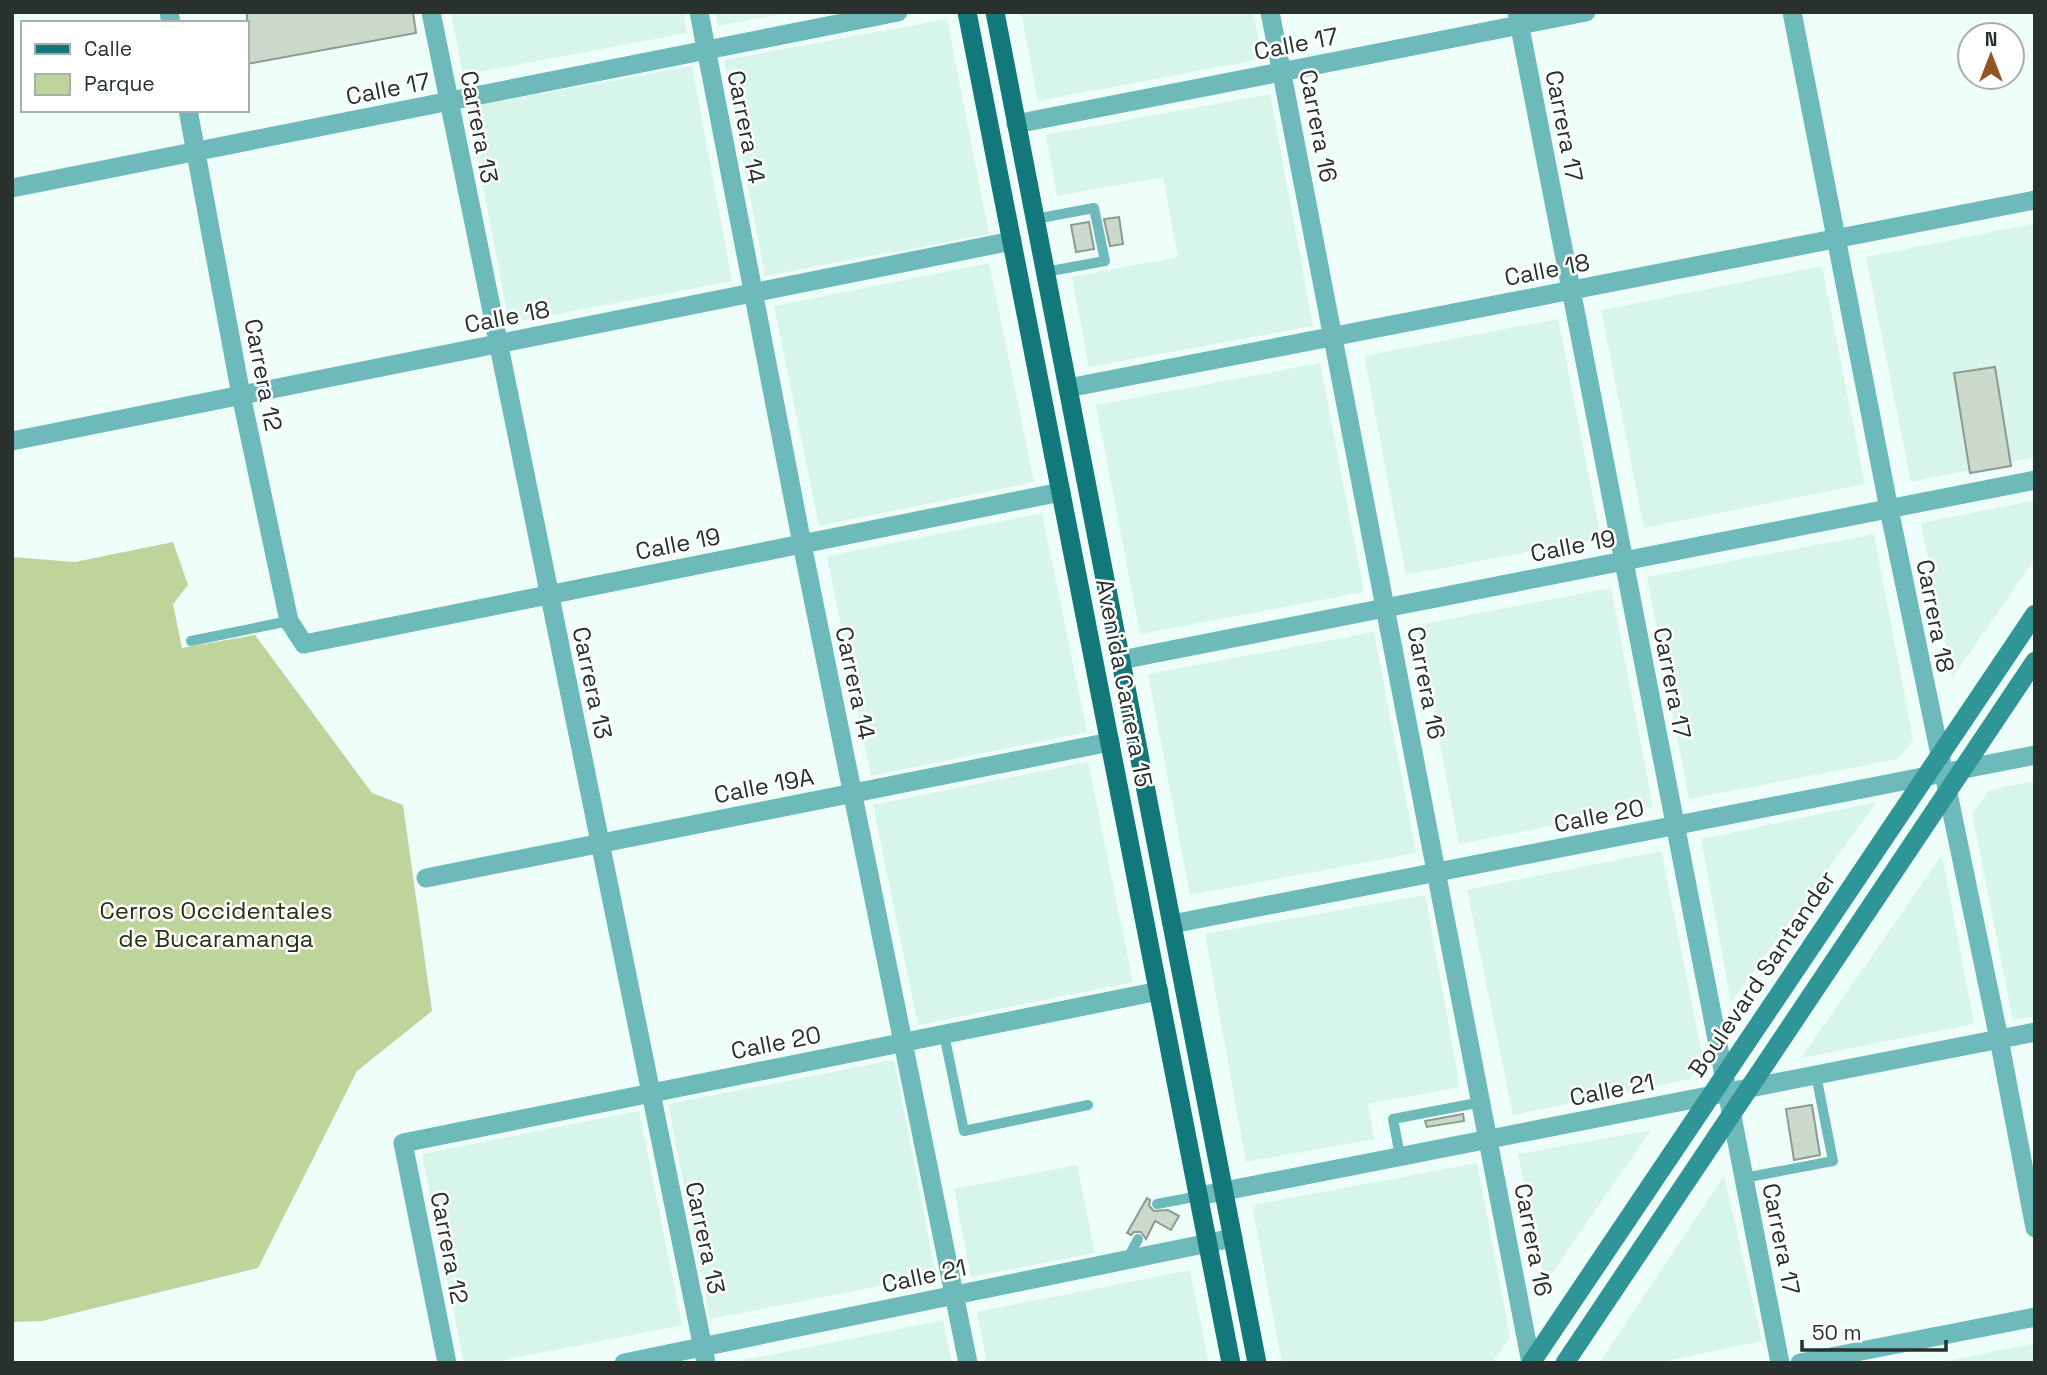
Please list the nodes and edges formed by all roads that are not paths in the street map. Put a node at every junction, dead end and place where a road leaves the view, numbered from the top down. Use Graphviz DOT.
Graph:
graph roads {
  1 [pos="431,12"];
  2 [pos="699,12"];
  3 [pos="898,12"];
  4 [pos="968,12"];
  5 [pos="995,12"];
  6 [pos="1270,12"];
  7 [pos="1586,12"];
  8 [pos="1792,12"];
  9 [pos="1519,19"];
  10 [pos="706,50"];
  11 [pos="1282,72"];
  12 [pos="448,102"];
  13 [pos="188,112"];
  14 [pos="1016,124"];
  15 [pos="195,152"];
  16 [pos="12,188"];
  17 [pos="2035,200"];
  18 [pos="1035,219"];
  19 [pos="1836,239"];
  20 [pos="1012,241"];
  21 [pos="1045,272"];
  22 [pos="1571,290"];
  23 [pos="753,293"];
  24 [pos="1334,336"];
  25 [pos="498,344"];
  26 [pos="1068,388"];
  27 [pos="241,396"];
  28 [pos="12,441"];
  29 [pos="2035,481"];
  30 [pos="1061,492"];
  31 [pos="1889,509"];
  32 [pos="802,544"];
  33 [pos="1623,561"];
  34 [pos="549,594"];
  35 [pos="1386,608"];
  36 [pos="2035,614"];
  37 [pos="289,621"];
  38 [pos="191,641"];
  39 [pos="304,644"];
  40 [pos="1121,660"];
  41 [pos="2035,661"];
  42 [pos="1110,742"];
  43 [pos="2035,755"];
  44 [pos="1943,773"];
  45 [pos="852,794"];
  46 [pos="1675,826"];
  47 [pos="600,844"];
  48 [pos="1438,872"];
  49 [pos="426,878"];
  50 [pos="1172,924"];
  51 [pos="1159,991"];
  52 [pos="2035,1032"];
  53 [pos="944,1034"];
  54 [pos="1999,1039"];
  55 [pos="903,1042"];
  56 [pos="1816,1075"];
  57 [pos="1720,1088"];
  58 [pos="1749,1088"];
  59 [pos="650,1093"];
  60 [pos="1482,1102"];
  61 [pos="1088,1105"];
  62 [pos="1731,1114"];
  63 [pos="1489,1139"];
  64 [pos="403,1143"];
  65 [pos="1400,1156"];
  66 [pos="1744,1178"];
  67 [pos="1224,1191"];
  68 [pos="1199,1196"];
  69 [pos="1157,1204"];
  70 [pos="2035,1228"];
  71 [pos="1233,1238"];
  72 [pos="1138,1239"];
  73 [pos="1208,1243"];
  74 [pos="1127,1260"];
  75 [pos="954,1295"];
  76 [pos="2035,1317"];
  77 [pos="704,1355"];
  78 [pos="1531,1362"];
  79 [pos="447,1363"];
  80 [pos="624,1363"];
  81 [pos="968,1363"];
  82 [pos="1231,1363"];
  83 [pos="1257,1363"];
  84 [pos="1565,1363"];
  85 [pos="1780,1363"];
  86 [pos="1800,1363"];
  1 -- 12 [label="street, Carrera 13"];
  2 -- 10 [label="street, Carrera 14"];
  3 -- 10 [label="street, Calle 17"];
  4 -- 20 [label="main road, Avenida Carrera 15"];
  5 -- 14 [label="main road, Avenida Carrera 15"];
  6 -- 11 [label="street, Carrera 16"];
  7 -- 9 [label="street, Calle 17"];
  8 -- 19 [label="street, Carrera 18"];
  9 -- 11 [label="street, Calle 17"];
  9 -- 22 [label="street, Carrera 17"];
  10 -- 12 [label="street, Calle 17"];
  10 -- 23 [label="street, Carrera 14"];
  11 -- 14 [label="street, Calle 17"];
  11 -- 24 [label="street, Carrera 16"];
  12 -- 15 [label="street, Calle 17"];
  12 -- 25 [label="street, Carrera 13"];
  13 -- 15 [label="street, Carrera 12"];
  14 -- 18 [label="main road, Avenida Carrera 15"];
  15 -- 16 [label="street, Calle 17"];
  15 -- 27 [label="street, Carrera 12"];
  17 -- 19 [label="street, Calle 18"];
  18 -- 21 [label="main road, Avenida Carrera 15"];
  18 -- 21 [label="lane"];
  19 -- 22 [label="street, Calle 18"];
  19 -- 31 [label="street, Carrera 18"];
  20 -- 23 [label="street, Calle 18"];
  20 -- 30 [label="main road, Avenida Carrera 15"];
  21 -- 26 [label="main road, Avenida Carrera 15"];
  22 -- 24 [label="street, Calle 18"];
  22 -- 33 [label="street, Carrera 17"];
  23 -- 25 [label="street, Calle 18"];
  23 -- 32 [label="street, Carrera 14"];
  24 -- 26 [label="street, Calle 18"];
  24 -- 35 [label="street, Carrera 16"];
  25 -- 27 [label="street, Calle 18"];
  25 -- 34 [label="street, Carrera 13"];
  26 -- 40 [label="main road, Avenida Carrera 15"];
  27 -- 28 [label="street, Calle 18"];
  27 -- 37 [label="street, Carrera 12"];
  29 -- 31 [label="street, Calle 19"];
  30 -- 32 [label="street, Calle 19"];
  30 -- 42 [label="main road, Avenida Carrera 15"];
  31 -- 33 [label="street, Calle 19"];
  31 -- 44 [label="street, Carrera 18"];
  32 -- 34 [label="street, Calle 19"];
  32 -- 45 [label="street, Carrera 14"];
  33 -- 35 [label="street, Calle 19"];
  33 -- 46 [label="street, Carrera 17"];
  34 -- 39 [label="street, Calle 19"];
  34 -- 47 [label="street, Carrera 13"];
  35 -- 40 [label="street, Calle 19"];
  35 -- 48 [label="street, Carrera 16"];
  36 -- 44 [label="main road, Boulevard Santander"];
  37 -- 38 [label="lane"];
  37 -- 39 [label="street, Carrera 12"];
  40 -- 50 [label="main road, Avenida Carrera 15"];
  41 -- 44 [label="main road, Boulevard Santander"];
  42 -- 45 [label="street, Calle 19A"];
  42 -- 51 [label="main road, Avenida Carrera 15"];
  43 -- 44 [label="street, Calle 20"];
  44 -- 46 [label="street, Calle 20"];
  44 -- 54 [label="street, Carrera 18"];
  44 -- 57 [label="main road, Boulevard Santander"];
  44 -- 58 [label="main road, Boulevard Santander"];
  45 -- 47 [label="street, Calle 19A"];
  45 -- 55 [label="street, Carrera 14"];
  46 -- 48 [label="street, Calle 20"];
  46 -- 57 [label="street, Carrera 17"];
  47 -- 49 [label="street, Calle 19A"];
  47 -- 59 [label="street, Carrera 13"];
  48 -- 50 [label="street, Calle 20"];
  48 -- 60 [label="street, Carrera 16"];
  50 -- 67 [label="main road, Avenida Carrera 15"];
  51 -- 53 [label="street, Calle 20"];
  51 -- 68 [label="main road, Avenida Carrera 15"];
  52 -- 54 [label="street, Calle 21"];
  53 -- 55 [label="street, Calle 20"];
  53 -- 61 [label="lane"];
  54 -- 56 [label="street, Calle 21"];
  54 -- 70 [label="street, Carrera 18"];
  55 -- 59 [label="street, Calle 20"];
  55 -- 75 [label="street, Carrera 14"];
  56 -- 58 [label="street, Calle 21"];
  56 -- 66 [label="lane"];
  57 -- 58 [label="street, Calle 21"];
  57 -- 62 [label="street, Carrera 17"];
  57 -- 63 [label="street, Calle 21"];
  57 -- 78 [label="main road, Boulevard Santander"];
  58 -- 62 [label="main road, Boulevard Santander"];
  59 -- 64 [label="street, Calle 20"];
  59 -- 77 [label="street, Carrera 13"];
  60 -- 63 [label="street, Carrera 16"];
  60 -- 65 [label="lane"];
  62 -- 66 [label="street, Carrera 17"];
  62 -- 84 [label="main road, Boulevard Santander"];
  63 -- 65 [label="street, Calle 21"];
  63 -- 78 [label="street, Carrera 16"];
  64 -- 79 [label="street, Carrera 12"];
  65 -- 67 [label="street, Calle 21"];
  66 -- 85 [label="street, Carrera 17"];
  67 -- 68 [label="street, Calle 21"];
  67 -- 71 [label="main road, Avenida Carrera 15"];
  68 -- 69 [label="lane"];
  68 -- 73 [label="main road, Avenida Carrera 15"];
  71 -- 73 [label="street, Calle 21"];
  71 -- 83 [label="main road, Avenida Carrera 15"];
  72 -- 74 [label="lane"];
  73 -- 74 [label="street, Calle 21"];
  73 -- 82 [label="main road, Avenida Carrera 15"];
  74 -- 75 [label="street, Calle 21"];
  75 -- 77 [label="street, Calle 21"];
  75 -- 81 [label="street, Carrera 14"];
  76 -- 86 [label="street"];
  77 -- 80 [label="street, Calle 21"];
}
